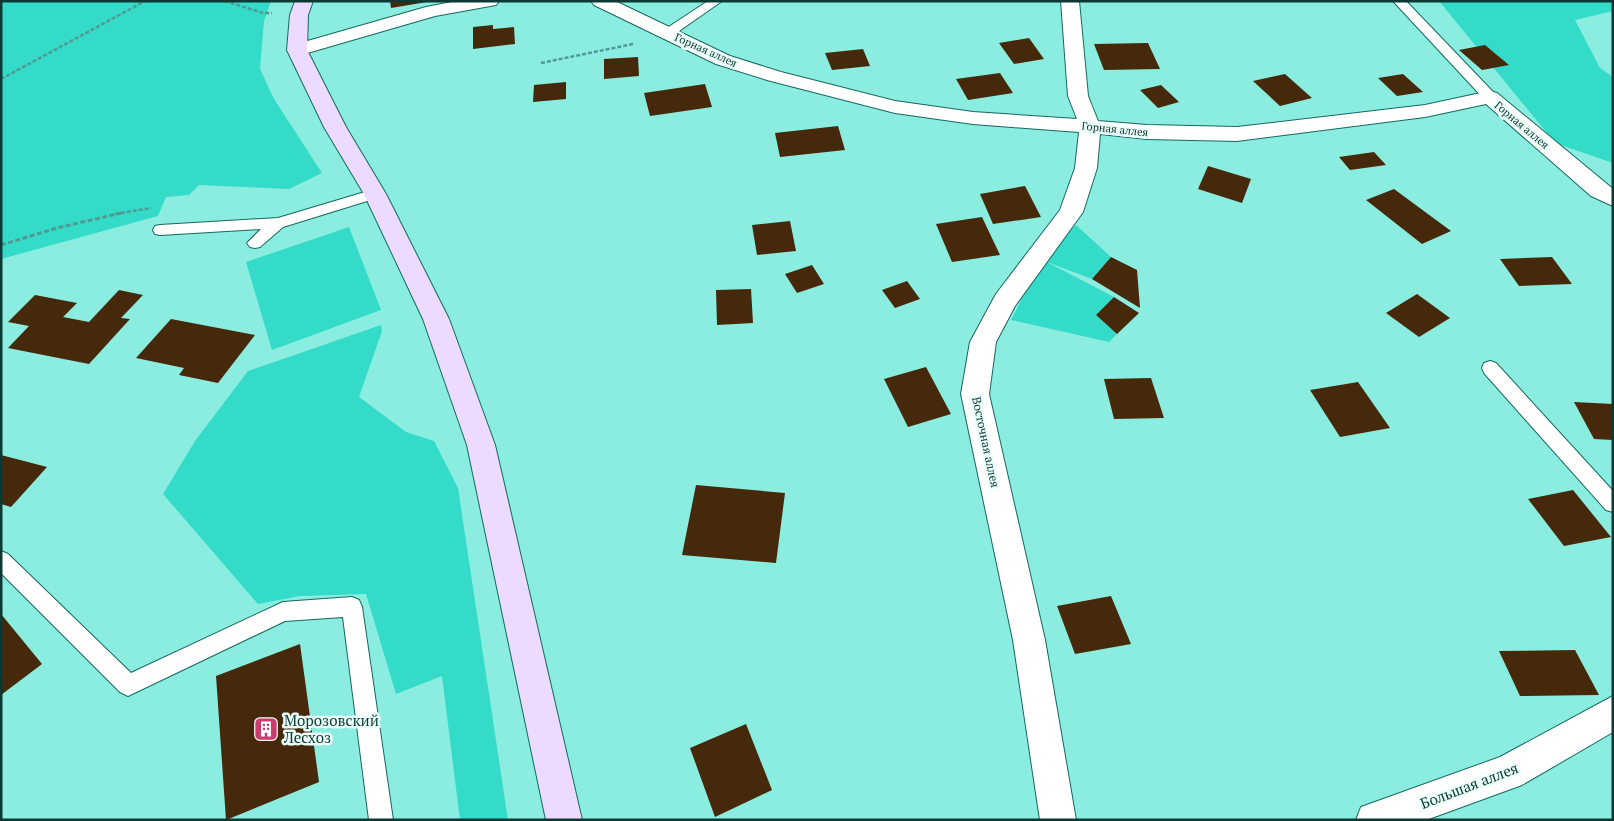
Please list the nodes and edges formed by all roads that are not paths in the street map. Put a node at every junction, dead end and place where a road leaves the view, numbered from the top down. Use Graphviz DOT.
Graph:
graph roads {
  1 [pos="490,1"];
  2 [pos="600,1"];
  3 [pos="716,1"];
  4 [pos="1070,1"];
  5 [pos="1399,1"];
  6 [pos="301,8"];
  7 [pos="668,33"];
  8 [pos="298,50"];
  9 [pos="1490,98"];
  10 [pos="1090,126"];
  11 [pos="375,194"];
  12 [pos="1613,198"];
  13 [pos="278,223"];
  14 [pos="160,230"];
  15 [pos="254,243"];
  16 [pos="1490,368"];
  17 [pos="1613,504"];
  18 [pos="1,560"];
  19 [pos="1613,713"];
  20 [pos="381,820"];
  21 [pos="564,820"];
  22 [pos="1058,820"];
  23 [pos="1374,820"];
  1 -- 8 [label="street"];
  2 -- 7 [label="street, Горная аллея"];
  3 -- 7 [label="lane"];
  4 -- 10 [label="street, Восточная аллея"];
  5 -- 9 [label="lane"];
  6 -- 8 [label="main road"];
  7 -- 10 [label="street, Горная аллея"];
  8 -- 11 [label="main road"];
  9 -- 10 [label="street, Горная аллея"];
  9 -- 12 [label="street, Горная аллея"];
  10 -- 22 [label="street, Восточная аллея"];
  11 -- 13 [label="lane"];
  11 -- 21 [label="main road"];
  13 -- 14 [label="lane"];
  13 -- 15 [label="lane"];
  16 -- 17 [label="lane"];
  18 -- 20 [label="lane"];
  19 -- 23 [label="street, Большая аллея"];
}
